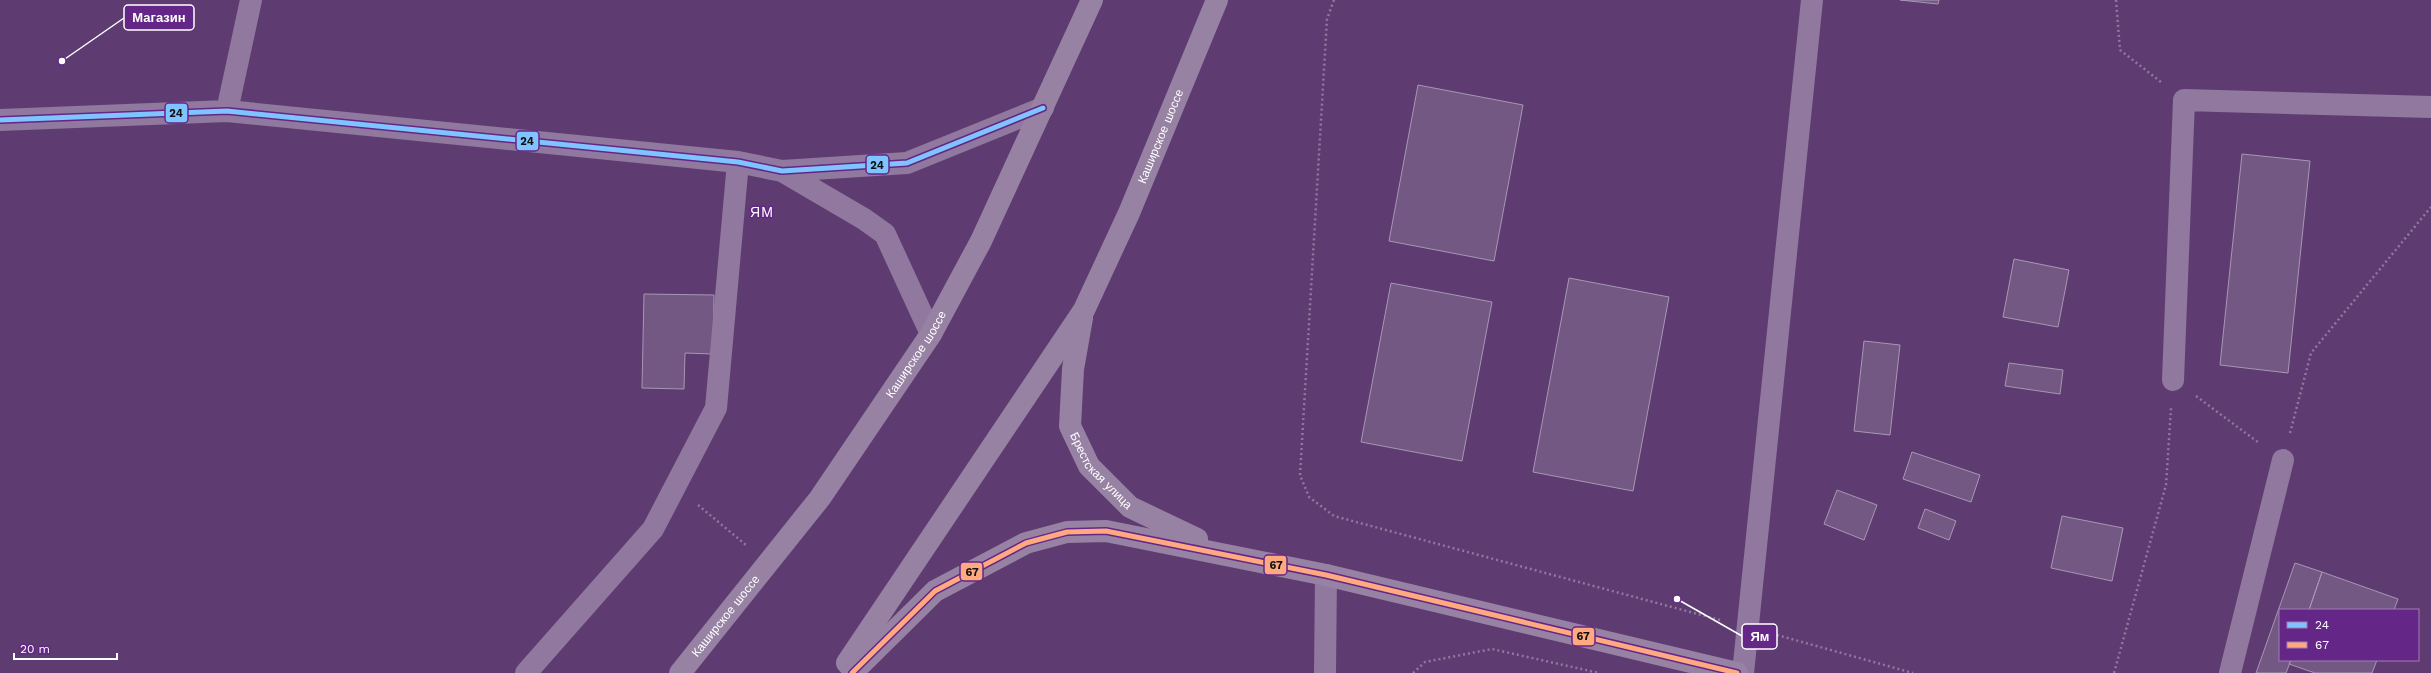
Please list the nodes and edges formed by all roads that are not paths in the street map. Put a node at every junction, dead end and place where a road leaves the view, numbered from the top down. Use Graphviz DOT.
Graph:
graph roads {
  1 [pos="250,0"];
  2 [pos="1092,0"];
  3 [pos="1217,0"];
  4 [pos="1812,0"];
  5 [pos="2431,107"];
  6 [pos="1042,108"];
  7 [pos="227,111"];
  8 [pos="0,120"];
  9 [pos="738,162"];
  10 [pos="782,171"];
  11 [pos="1084,310"];
  12 [pos="931,334"];
  13 [pos="2173,380"];
  14 [pos="2283,460"];
  15 [pos="1245,558"];
  16 [pos="1326,575"];
  17 [pos="526,673"];
  18 [pos="680,673"];
  19 [pos="840,673"];
  20 [pos="852,673"];
  21 [pos="1325,673"];
  22 [pos="1738,673"];
  23 [pos="1743,673"];
  24 [pos="2230,673"];
  1 -- 7 [label="street"];
  2 -- 6 [label="main road, Каширское шоссе"];
  3 -- 11 [label="main road, Каширское шоссе"];
  4 -- 23 [label="street"];
  5 -- 13 [label="street"];
  6 -- 10 [label="street"];
  6 -- 12 [label="main road, Каширское шоссе"];
  7 -- 8 [label="street"];
  7 -- 9 [label="street"];
  9 -- 10 [label="street"];
  9 -- 17 [label="street"];
  10 -- 12 [label="street"];
  11 -- 15 [label="main road, Брестская улица"];
  11 -- 19 [label="main road, Каширское шоссе"];
  12 -- 18 [label="main road, Каширское шоссе"];
  14 -- 24 [label="street"];
  15 -- 16 [label="main road, Брестская улица"];
  15 -- 20 [label="main road, Брестская улица"];
  16 -- 21 [label="street"];
  16 -- 22 [label="main road, Брестская улица"];
}
